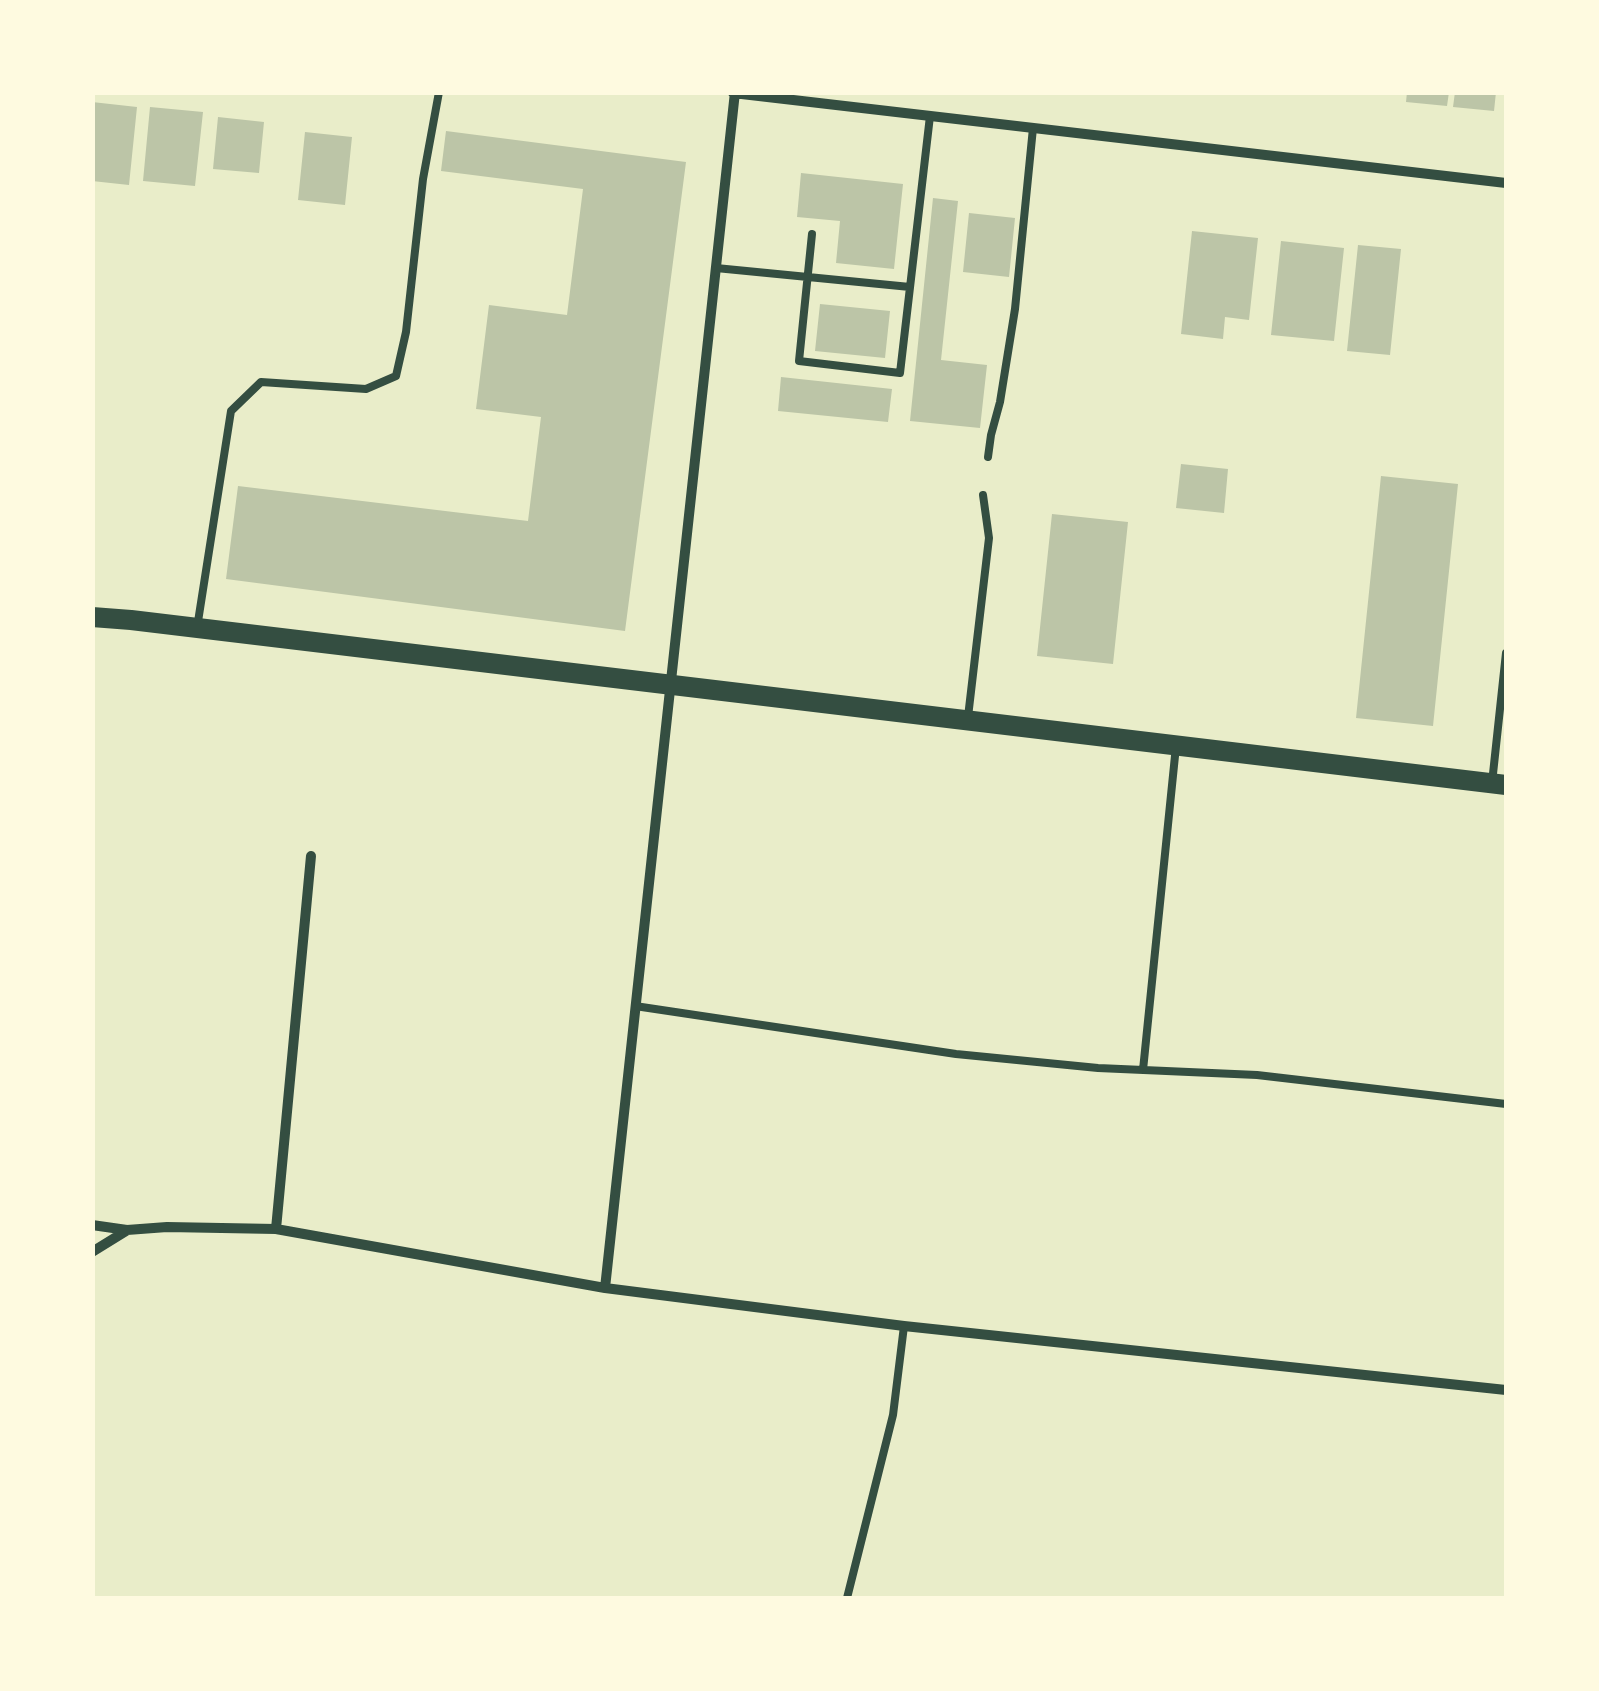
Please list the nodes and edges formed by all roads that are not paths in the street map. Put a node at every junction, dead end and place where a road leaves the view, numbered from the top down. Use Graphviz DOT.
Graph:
graph roads {
  1 [pos="439,92"];
  2 [pos="733,93"];
  3 [pos="930,116"];
  4 [pos="1033,128"];
  5 [pos="1506,182"];
  6 [pos="812,234"];
  7 [pos="716,268"];
  8 [pos="808,277"];
  9 [pos="910,287"];
  10 [pos="988,457"];
  11 [pos="983,495"];
  12 [pos="92,617"];
  13 [pos="197,628"];
  14 [pos="1506,654"];
  15 [pos="1505,678"];
  16 [pos="670,686"];
  17 [pos="967,721"];
  18 [pos="1176,746"];
  19 [pos="1499,784"];
  20 [pos="311,856"];
  21 [pos="636,1006"];
  22 [pos="1144,1070"];
  23 [pos="1506,1104"];
  24 [pos="92,1225"];
  25 [pos="276,1229"];
  26 [pos="127,1230"];
  27 [pos="92,1252"];
  28 [pos="605,1288"];
  29 [pos="904,1326"];
  30 [pos="1506,1390"];
  31 [pos="847,1598"];
  1 -- 13 [label="lane"];
  2 -- 3 [label="street"];
  2 -- 7 [label="street"];
  3 -- 4 [label="street"];
  3 -- 9 [label="lane"];
  4 -- 5 [label="street"];
  4 -- 10 [label="lane"];
  6 -- 8 [label="lane"];
  7 -- 8 [label="lane"];
  7 -- 16 [label="street"];
  8 -- 9 [label="lane"];
  8 -- 9 [label="lane"];
  11 -- 17 [label="lane"];
  12 -- 13 [label="main road"];
  13 -- 16 [label="main road"];
  14 -- 15 [label="lane"];
  15 -- 19 [label="lane"];
  16 -- 17 [label="main road"];
  16 -- 21 [label="street"];
  17 -- 18 [label="main road"];
  18 -- 19 [label="main road"];
  18 -- 22 [label="lane"];
  20 -- 25 [label="street"];
  21 -- 22 [label="lane"];
  21 -- 28 [label="street"];
  22 -- 23 [label="lane"];
  24 -- 26 [label="street"];
  25 -- 26 [label="street"];
  25 -- 28 [label="street"];
  26 -- 27 [label="street"];
  28 -- 29 [label="street"];
  29 -- 30 [label="street"];
  29 -- 31 [label="lane"];
}
